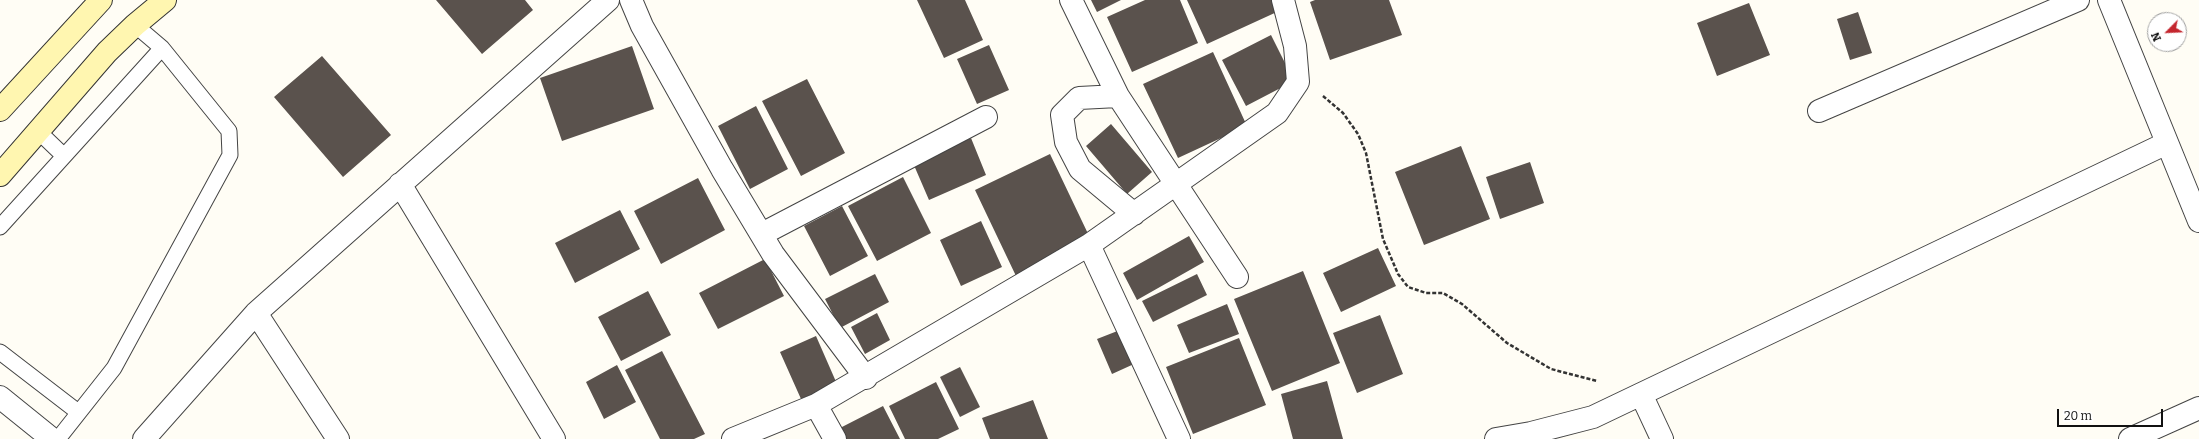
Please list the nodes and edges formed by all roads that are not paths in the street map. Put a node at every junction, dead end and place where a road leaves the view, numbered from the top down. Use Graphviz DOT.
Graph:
graph roads {
  1 [pos="101,0"];
  2 [pos="165,0"];
  3 [pos="608,0"];
  4 [pos="631,0"];
  5 [pos="1071,0"];
  6 [pos="1282,0"];
  7 [pos="2078,0"];
  8 [pos="2109,0"];
  9 [pos="135,25"];
  10 [pos="162,48"];
  11 [pos="1118,96"];
  12 [pos="0,110"];
  13 [pos="1819,110"];
  14 [pos="986,116"];
  15 [pos="38,131"];
  16 [pos="2167,143"];
  17 [pos="64,156"];
  18 [pos="0,175"];
  19 [pos="400,184"];
  20 [pos="1175,184"];
  21 [pos="1134,214"];
  22 [pos="2199,222"];
  23 [pos="0,227"];
  24 [pos="762,234"];
  25 [pos="1089,245"];
  26 [pos="1237,277"];
  27 [pos="256,313"];
  28 [pos="0,352"];
  29 [pos="866,378"];
  30 [pos="1641,394"];
  31 [pos="0,397"];
  32 [pos="816,406"];
  33 [pos="2199,408"];
  34 [pos="78,412"];
  35 [pos="52,439"];
  36 [pos="58,439"];
  37 [pos="144,439"];
  38 [pos="338,439"];
  39 [pos="554,439"];
  40 [pos="733,439"];
  41 [pos="835,439"];
  42 [pos="1179,439"];
  43 [pos="1496,439"];
  44 [pos="1662,439"];
  45 [pos="2130,439"];
  1 -- 12 [label="main road"];
  2 -- 9 [label="main road"];
  3 -- 19 [label="street"];
  4 -- 24 [label="street"];
  5 -- 11 [label="street"];
  6 -- 20 [label="street"];
  7 -- 13 [label="street"];
  8 -- 16 [label="street"];
  9 -- 10 [label="lane"];
  9 -- 15 [label="main road"];
  10 -- 17 [label="lane"];
  10 -- 34 [label="lane"];
  11 -- 20 [label="street"];
  11 -- 21 [label="street"];
  14 -- 24 [label="street"];
  15 -- 17 [label="lane"];
  15 -- 18 [label="main road"];
  16 -- 22 [label="street"];
  16 -- 30 [label="street"];
  17 -- 23 [label="lane"];
  19 -- 27 [label="street"];
  19 -- 39 [label="street"];
  20 -- 21 [label="street"];
  20 -- 26 [label="street"];
  21 -- 25 [label="street"];
  24 -- 29 [label="street"];
  25 -- 29 [label="street"];
  25 -- 42 [label="street"];
  27 -- 37 [label="street"];
  27 -- 38 [label="street"];
  28 -- 34 [label="lane"];
  29 -- 32 [label="street"];
  30 -- 43 [label="street"];
  30 -- 44 [label="street"];
  31 -- 35 [label="street"];
  32 -- 40 [label="street"];
  32 -- 41 [label="street"];
  33 -- 45 [label="street"];
  34 -- 36 [label="lane"];
}
